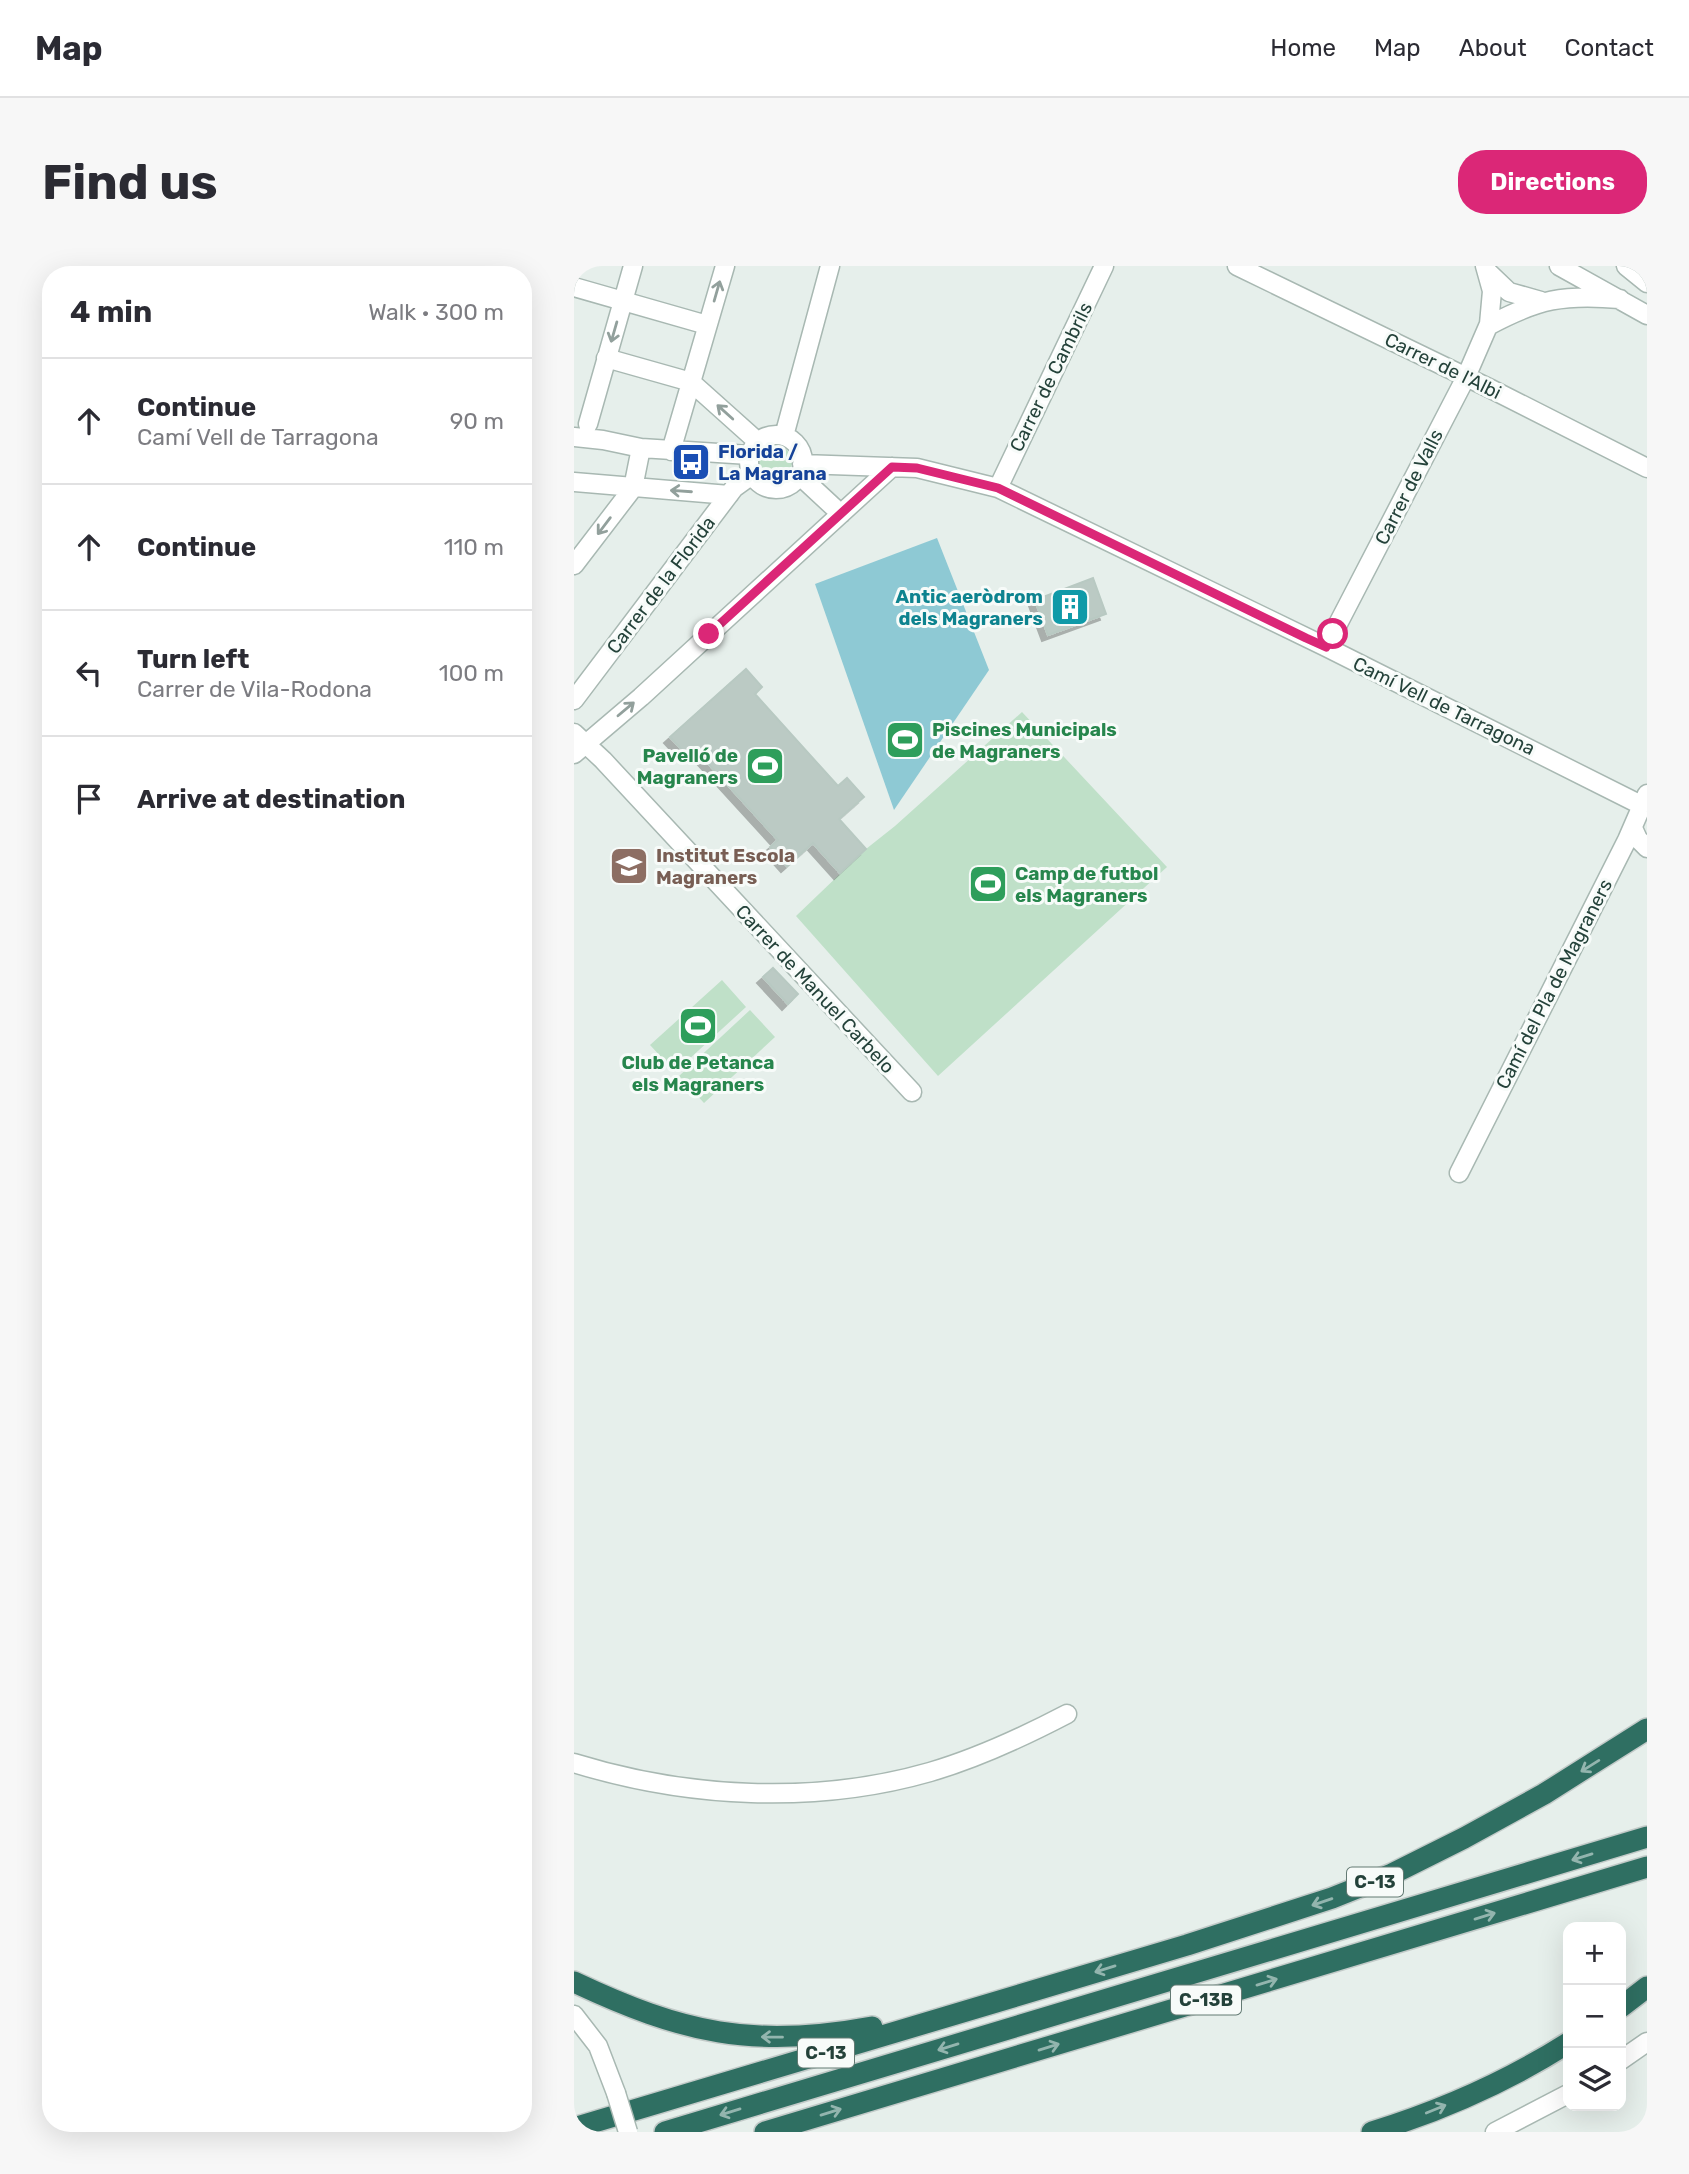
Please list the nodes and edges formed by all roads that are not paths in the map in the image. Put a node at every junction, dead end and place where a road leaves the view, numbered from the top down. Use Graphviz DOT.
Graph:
graph roads {
  1 [pos="633,266"];
  2 [pos="725,266"];
  3 [pos="830,266"];
  4 [pos="1104,266"];
  5 [pos="1237,266"];
  6 [pos="1559,266"];
  7 [pos="1626,266"];
  8 [pos="1485,267"];
  9 [pos="1647,282"];
  10 [pos="574,287"];
  11 [pos="1620,299"];
  12 [pos="623,300"];
  13 [pos="1541,301"];
  14 [pos="1647,315"];
  15 [pos="707,325"];
  16 [pos="1488,326"];
  17 [pos="606,358"];
  18 [pos="1466,377"];
  19 [pos="691,382"];
  20 [pos="574,409"];
  21 [pos="588,424"];
  22 [pos="784,436"];
  23 [pos="574,437"];
  24 [pos="603,440"];
  25 [pos="641,448"];
  26 [pos="754,448"];
  27 [pos="671,451"];
  28 [pos="892,467"];
  29 [pos="1647,468"];
  30 [pos="801,469"];
  31 [pos="752,475"];
  32 [pos="574,482"];
  33 [pos="633,488"];
  34 [pos="998,488"];
  35 [pos="729,495"];
  36 [pos="841,514"];
  37 [pos="574,564"];
  38 [pos="1326,647"];
  39 [pos="574,700"];
  40 [pos="578,743"];
  41 [pos="1644,799"];
  42 [pos="1633,828"];
  43 [pos="1647,848"];
  44 [pos="912,1092"];
  45 [pos="1459,1173"];
  46 [pos="1067,1714"];
  47 [pos="1647,1729"];
  48 [pos="574,1763"];
  49 [pos="1647,1837"];
  50 [pos="1647,1867"];
  51 [pos="1078,1977"];
  52 [pos="574,1982"];
  53 [pos="1647,1987"];
  54 [pos="1626,2003"];
  55 [pos="574,2015"];
  56 [pos="1647,2042"];
  57 [pos="1563,2045"];
  58 [pos="1626,2057"];
  59 [pos="1563,2097"];
  60 [pos="574,2128"];
  61 [pos="628,2132"];
  62 [pos="665,2132"];
  63 [pos="765,2132"];
  64 [pos="1372,2132"];
  65 [pos="1495,2132"];
  1 -- 12 [label="street"];
  15 -- 2 [label="street, one-way"];
  3 -- 22 [label="street"];
  4 -- 34 [label="street, Carrer de Cambrils"];
  5 -- 18 [label="street, Carrer de l'Albi"];
  6 -- 11 [label="street"];
  7 -- 9 [label="street"];
  8 -- 13 [label="street"];
  8 -- 16 [label="street, Carrer de Valls"];
  10 -- 12 [label="street"];
  11 -- 13 [label="street"];
  11 -- 14 [label="street"];
  12 -- 15 [label="street"];
  12 -- 17 [label="street, one-way"];
  13 -- 16 [label="street"];
  15 -- 19 [label="street"];
  16 -- 18 [label="street, Carrer de Valls"];
  17 -- 19 [label="street"];
  17 -- 21 [label="street"];
  18 -- 29 [label="street, Carrer de l'Albi"];
  18 -- 38 [label="street, Carrer de Valls"];
  26 -- 19 [label="street, one-way"];
  19 -- 27 [label="street"];
  20 -- 21 [label="street"];
  21 -- 24 [label="street"];
  22 -- 26 [label="street"];
  22 -- 30 [label="street"];
  23 -- 24 [label="street"];
  24 -- 25 [label="street"];
  25 -- 27 [label="street"];
  25 -- 33 [label="street"];
  26 -- 27 [label="street"];
  26 -- 31 [label="street"];
  28 -- 30 [label="street, Camí Vell de Tarragona"];
  28 -- 34 [label="street, Camí Vell de Tarragona"];
  28 -- 36 [label="street"];
  30 -- 31 [label="street"];
  30 -- 36 [label="street"];
  31 -- 35 [label="street, Carrer de la Florida"];
  32 -- 33 [label="street"];
  35 -- 33 [label="street, one-way"];
  33 -- 37 [label="street, one-way"];
  34 -- 38 [label="street, Camí Vell de Tarragona"];
  35 -- 39 [label="street, Carrer de la Florida"];
  40 -- 36 [label="street, one-way"];
  38 -- 41 [label="street, Camí Vell de Tarragona"];
  40 -- 44 [label="street, Carrer de Manuel Carbelo"];
  41 -- 42 [label="street, Camí del Pla de Magraners"];
  42 -- 43 [label="street"];
  42 -- 45 [label="street, Camí del Pla de Magraners"];
  46 -- 48 [label="street"];
  47 -- 51 [label="highway, C-13, one-way"];
  49 -- 62 [label="highway, C-13B, one-way"];
  63 -- 50 [label="highway, C-13B, one-way"];
  51 -- 52 [label="highway, one-way"];
  51 -- 60 [label="highway, C-13"];
  53 -- 54 [label="highway"];
  55 -- 61 [label="street, bridge"];
  56 -- 58 [label="street"];
  64 -- 57 [label="highway, one-way"];
  59 -- 65 [label="street"];
}
